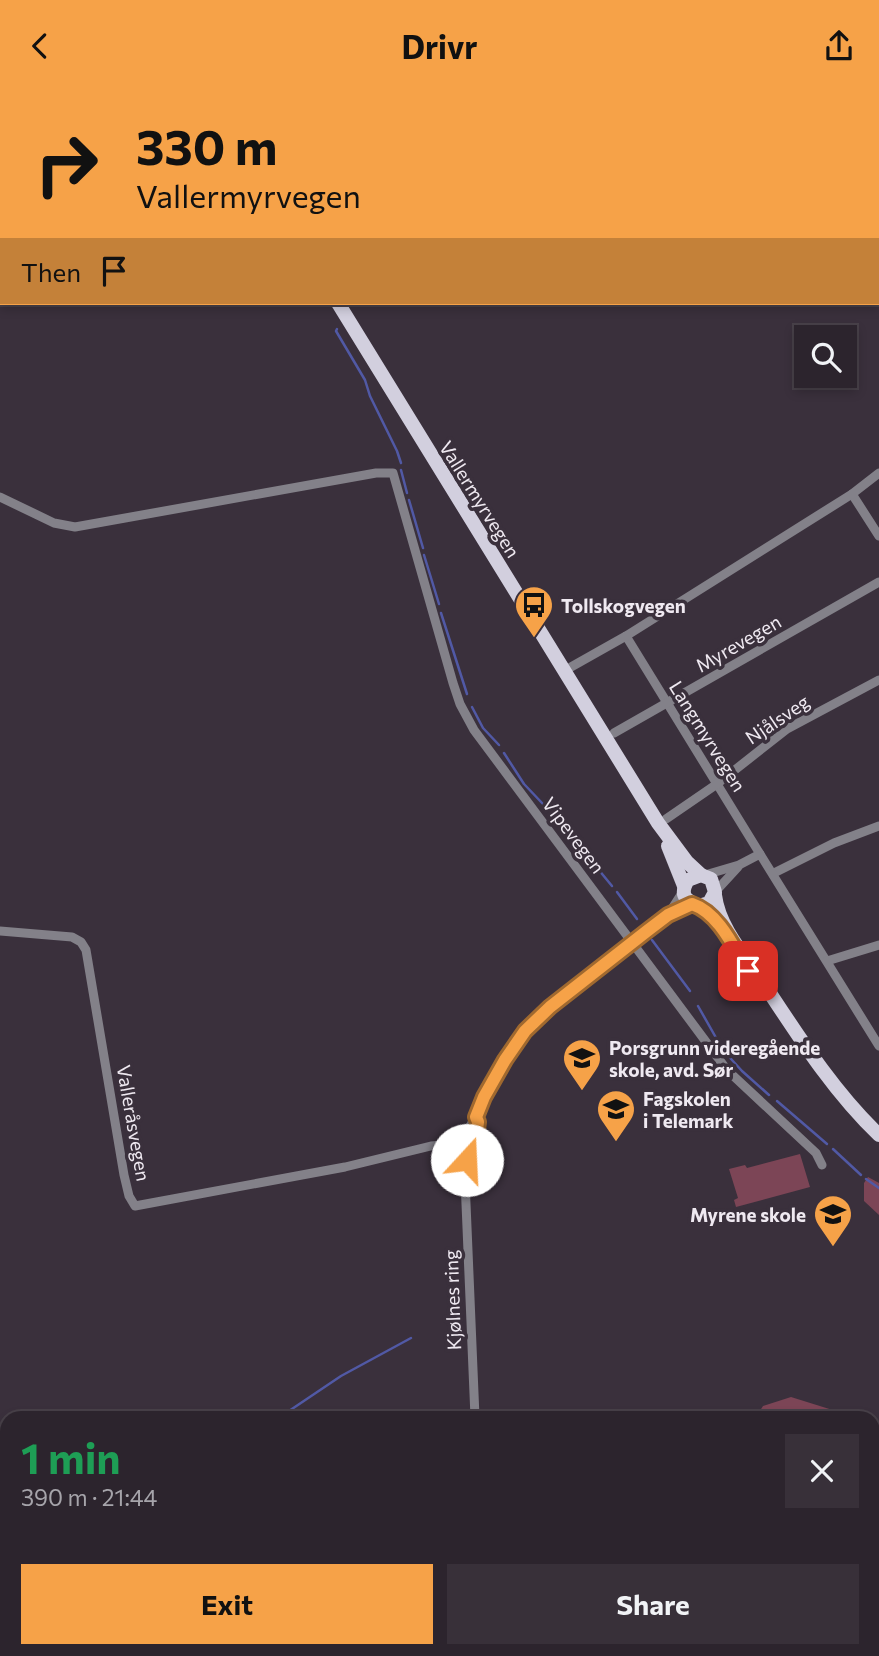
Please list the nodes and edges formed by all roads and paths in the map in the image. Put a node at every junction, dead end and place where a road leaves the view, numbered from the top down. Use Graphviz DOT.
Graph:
graph roads {
  1 [pos="339,305"];
  2 [pos="879,473"];
  3 [pos="852,494"];
  4 [pos="0,497"];
  5 [pos="879,536"];
  6 [pos="879,582"];
  7 [pos="626,636"];
  8 [pos="572,667"];
  9 [pos="879,680"];
  10 [pos="667,704"];
  11 [pos="614,733"];
  12 [pos="717,784"];
  13 [pos="662,821"];
  14 [pos="879,826"];
  15 [pos="761,854"];
  16 [pos="739,865"];
  17 [pos="774,873"];
  18 [pos="703,875"];
  19 [pos="684,888"];
  20 [pos="715,893"];
  21 [pos="696,905"];
  22 [pos="668,915"];
  23 [pos="0,932"];
  24 [pos="633,941"];
  25 [pos="879,945"];
  26 [pos="827,961"];
  27 [pos="786,1021"];
  28 [pos="879,1046"];
  29 [pos="842,1094"];
  30 [pos="476,1117"];
  31 [pos="879,1126"];
  32 [pos="466,1135"];
  33 [pos="879,1135"];
  34 [pos="476,1138"];
  35 [pos="443,1145"];
  36 [pos="461,1158"];
  37 [pos="476,1158"];
  38 [pos="822,1165"];
  39 [pos="465,1180"];
  40 [pos="475,1411"];
  1 -- 13 [label="main road, Vallermyrvegen"];
  2 -- 3 [label="street"];
  3 -- 5 [label="street"];
  3 -- 7 [label="street"];
  4 -- 24 [label="street, Vipevegen"];
  6 -- 10 [label="street, Myrevegen"];
  7 -- 8 [label="street"];
  7 -- 10 [label="street, Langmyrvegen"];
  9 -- 12 [label="street, Njålsveg"];
  10 -- 11 [label="street, Myrevegen"];
  10 -- 12 [label="street, Langmyrvegen"];
  12 -- 13 [label="street, Njålsveg"];
  12 -- 15 [label="street, Langmyrvegen"];
  13 -- 18 [label="main road, Vallermyrvegen"];
  13 -- 19 [label="main road, Vallermyrvegen"];
  14 -- 17 [label="street"];
  15 -- 16 [label="street"];
  15 -- 17 [label="street, Langmyrvegen"];
  16 -- 18 [label="street"];
  16 -- 20 [label="street"];
  17 -- 26 [label="street, Langmyrvegen"];
  18 -- 19 [label="main road"];
  18 -- 20 [label="main road"];
  19 -- 21 [label="main road"];
  19 -- 22 [label="street"];
  20 -- 21 [label="main road"];
  20 -- 27 [label="main road"];
  21 -- 22 [label="street"];
  21 -- 27 [label="main road"];
  22 -- 24 [label="street"];
  23 -- 35 [label="street, Valleråsvegen"];
  24 -- 30 [label="street"];
  24 -- 38 [label="street, Vipevegen"];
  25 -- 26 [label="street"];
  26 -- 28 [label="street, Langmyrvegen"];
  27 -- 29 [label="main road"];
  29 -- 31 [label="main road"];
  29 -- 33 [label="main road"];
  30 -- 32 [label="street"];
  30 -- 34 [label="street"];
  32 -- 34 [label="street"];
  32 -- 36 [label="street"];
  34 -- 37 [label="street"];
  36 -- 37 [label="street"];
  36 -- 39 [label="street, Kjølnes ring"];
  37 -- 39 [label="street, Kjølnes ring"];
  39 -- 40 [label="street, Kjølnes ring"];
}
